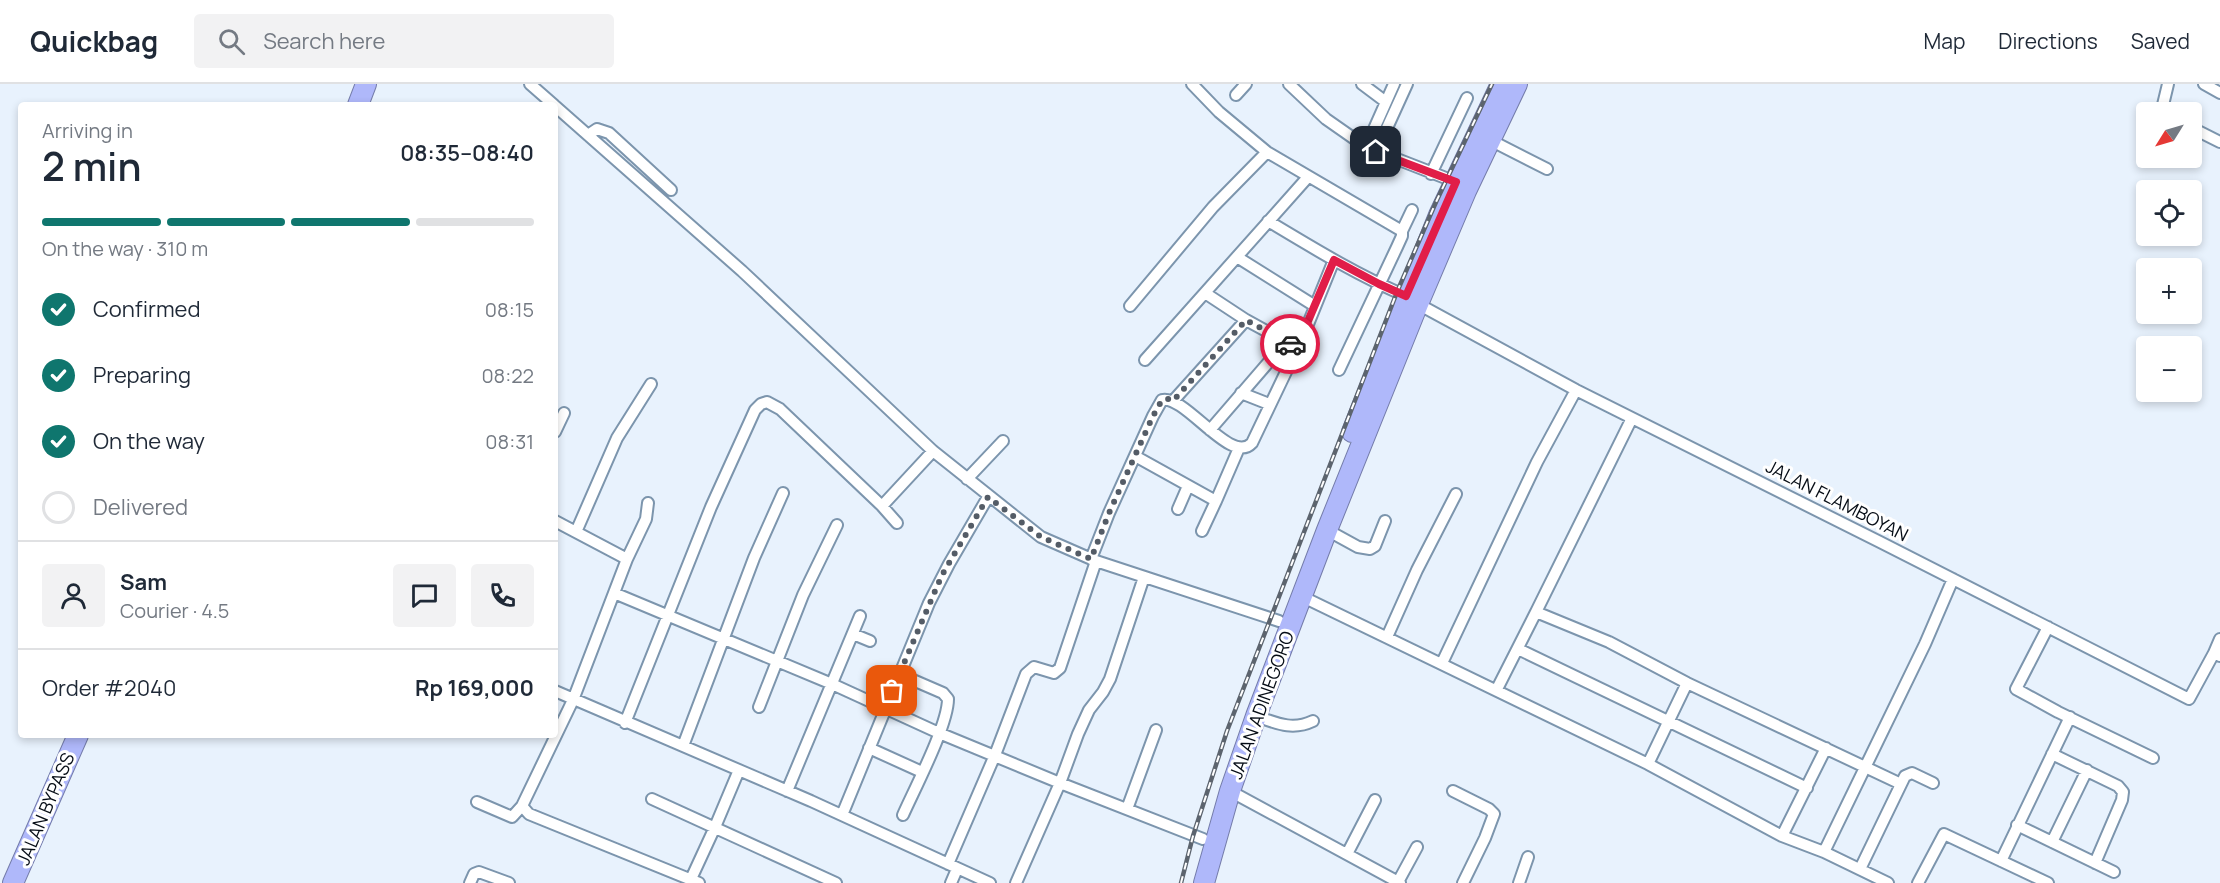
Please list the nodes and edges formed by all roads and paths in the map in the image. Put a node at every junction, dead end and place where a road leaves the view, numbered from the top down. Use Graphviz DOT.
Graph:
graph roads {
  1 [pos="353,84"];
  2 [pos="366,84"];
  3 [pos="530,84"];
  4 [pos="1192,84"];
  5 [pos="1246,84"];
  6 [pos="1289,84"];
  7 [pos="1362,84"];
  8 [pos="1394,84"];
  9 [pos="1407,84"];
  10 [pos="1501,84"];
  11 [pos="1517,84"];
  12 [pos="2168,84"];
  13 [pos="2204,84"];
  14 [pos="2220,93"];
  15 [pos="1236,95"];
  16 [pos="1467,98"];
  17 [pos="345,102"];
  18 [pos="359,102"];
  19 [pos="551,102"];
  20 [pos="1386,102"];
  21 [pos="2164,102"];
  22 [pos="558,108"];
  23 [pos="2202,133"];
  24 [pos="588,135"];
  25 [pos="1490,140"];
  26 [pos="2220,142"];
  27 [pos="1366,147"];
  28 [pos="1267,152"];
  29 [pos="1376,152"];
  30 [pos="1547,169"];
  31 [pos="1431,174"];
  32 [pos="1308,177"];
  33 [pos="1456,182"];
  34 [pos="671,190"];
  35 [pos="1412,210"];
  36 [pos="1268,221"];
  37 [pos="1402,231"];
  38 [pos="1237,257"];
  39 [pos="1334,260"];
  40 [pos="1379,284"];
  41 [pos="1204,293"];
  42 [pos="1412,300"];
  43 [pos="1130,306"];
  44 [pos="1315,306"];
  45 [pos="1246,320"];
  46 [pos="1286,342"];
  47 [pos="1297,347"];
  48 [pos="1145,360"];
  49 [pos="1339,370"];
  50 [pos="651,384"];
  51 [pos="1575,390"];
  52 [pos="1241,393"];
  53 [pos="1173,401"];
  54 [pos="1269,404"];
  55 [pos="564,413"];
  56 [pos="1632,418"];
  57 [pos="558,426"];
  58 [pos="1210,430"];
  59 [pos="1003,441"];
  60 [pos="1239,448"];
  61 [pos="933,451"];
  62 [pos="1135,456"];
  63 [pos="967,479"];
  64 [pos="1188,486"];
  65 [pos="783,493"];
  66 [pos="1456,494"];
  67 [pos="988,497"];
  68 [pos="1216,501"];
  69 [pos="648,503"];
  70 [pos="882,507"];
  71 [pos="1178,509"];
  72 [pos="1385,521"];
  73 [pos="558,523"];
  74 [pos="897,523"];
  75 [pos="837,525"];
  76 [pos="1327,530"];
  77 [pos="1202,531"];
  78 [pos="576,532"];
  79 [pos="627,559"];
  80 [pos="1094,560"];
  81 [pos="1144,578"];
  82 [pos="1953,579"];
  83 [pos="614,593"];
  84 [pos="1303,597"];
  85 [pos="1536,612"];
  86 [pos="669,615"];
  87 [pos="860,616"];
  88 [pos="1279,621"];
  89 [pos="2048,627"];
  90 [pos="853,634"];
  91 [pos="1387,637"];
  92 [pos="724,638"];
  93 [pos="2220,639"];
  94 [pos="870,641"];
  95 [pos="1518,649"];
  96 [pos="2217,654"];
  97 [pos="778,661"];
  98 [pos="1442,663"];
  99 [pos="899,674"];
  100 [pos="1687,683"];
  101 [pos="832,684"];
  102 [pos="1497,689"];
  103 [pos="558,692"];
  104 [pos="573,700"];
  105 [pos="759,707"];
  106 [pos="885,708"];
  107 [pos="1256,716"];
  108 [pos="2070,717"];
  109 [pos="1313,721"];
  110 [pos="1669,722"];
  111 [pos="625,723"];
  112 [pos="1156,730"];
  113 [pos="558,731"];
  114 [pos="939,733"];
  115 [pos="77,738"];
  116 [pos="91,738"];
  117 [pos="555,738"];
  118 [pos="683,746"];
  119 [pos="869,748"];
  120 [pos="1826,748"];
  121 [pos="2052,754"];
  122 [pos="995,755"];
  123 [pos="2153,758"];
  124 [pos="1648,764"];
  125 [pos="1864,766"];
  126 [pos="739,770"];
  127 [pos="2087,771"];
  128 [pos="922,772"];
  129 [pos="1060,783"];
  130 [pos="1933,783"];
  131 [pos="1901,784"];
  132 [pos="1806,788"];
  133 [pos="787,791"];
  134 [pos="1230,791"];
  135 [pos="1453,791"];
  136 [pos="651,800"];
  137 [pos="1375,800"];
  138 [pos="477,802"];
  139 [pos="522,806"];
  140 [pos="1127,809"];
  141 [pos="842,815"];
  142 [pos="903,815"];
  143 [pos="2017,825"];
  144 [pos="715,828"];
  145 [pos="1782,836"];
  146 [pos="1203,839"];
  147 [pos="2052,842"];
  148 [pos="1417,847"];
  149 [pos="1824,852"];
  150 [pos="1347,854"];
  151 [pos="1528,857"];
  152 [pos="2001,861"];
  153 [pos="2095,863"];
  154 [pos="952,866"];
  155 [pos="1860,869"];
  156 [pos="2114,872"];
  157 [pos="695,881"];
  158 [pos="13,883"];
  159 [pos="27,883"];
  160 [pos="470,883"];
  161 [pos="509,883"];
  162 [pos="836,883"];
  163 [pos="951,883"];
  164 [pos="990,883"];
  165 [pos="1016,883"];
  166 [pos="1191,883"];
  167 [pos="1204,883"];
  168 [pos="1399,883"];
  169 [pos="1463,883"];
  170 [pos="1519,883"];
  171 [pos="1888,883"];
  172 [pos="1918,883"];
  173 [pos="2048,883"];
  1 -- 17 [label="highway"];
  2 -- 18 [label="highway"];
  3 -- 19 [label="street"];
  4 -- 28 [label="street"];
  5 -- 15 [label="street"];
  6 -- 27 [label="street"];
  7 -- 20 [label="street"];
  8 -- 20 [label="street"];
  9 -- 29 [label="street"];
  10 -- 33 [label="highway"];
  11 -- 25 [label="highway"];
  12 -- 21 [label="street"];
  13 -- 14 [label="street"];
  16 -- 31 [label="street"];
  20 -- 27 [label="street"];
  22 -- 24 [label="street"];
  23 -- 26 [label="street"];
  24 -- 34 [label="street"];
  24 -- 61 [label="street"];
  25 -- 30 [label="street"];
  25 -- 42 [label="highway"];
  27 -- 29 [label="street"];
  28 -- 32 [label="street"];
  28 -- 43 [label="street"];
  29 -- 31 [label="street"];
  31 -- 33 [label="street"];
  32 -- 36 [label="street"];
  32 -- 37 [label="street"];
  33 -- 42 [label="highway"];
  35 -- 37 [label="street"];
  36 -- 38 [label="street"];
  36 -- 39 [label="street, JALAN FLAMBOYAN"];
  37 -- 40 [label="street"];
  38 -- 41 [label="street"];
  38 -- 44 [label="street"];
  39 -- 40 [label="street, JALAN FLAMBOYAN"];
  39 -- 44 [label="street"];
  40 -- 42 [label="street, JALAN FLAMBOYAN"];
  40 -- 49 [label="street"];
  41 -- 45 [label="street"];
  41 -- 48 [label="street"];
  42 -- 51 [label="street, JALAN FLAMBOYAN"];
  42 -- 76 [label="highway, JALAN ADINEGORO"];
  42 -- 88 [label="highway"];
  44 -- 47 [label="street"];
  45 -- 46 [label="street"];
  45 -- 53 [label="street"];
  46 -- 47 [label="street"];
  46 -- 52 [label="street"];
  47 -- 54 [label="street"];
  50 -- 78 [label="street"];
  51 -- 56 [label="street, JALAN FLAMBOYAN"];
  51 -- 98 [label="street"];
  52 -- 54 [label="street"];
  52 -- 58 [label="street"];
  53 -- 58 [label="street"];
  53 -- 62 [label="street"];
  54 -- 60 [label="street"];
  55 -- 57 [label="street"];
  56 -- 82 [label="street, JALAN FLAMBOYAN"];
  56 -- 85 [label="street"];
  58 -- 60 [label="street"];
  59 -- 63 [label="street"];
  60 -- 68 [label="street"];
  61 -- 63 [label="street"];
  61 -- 70 [label="street"];
  62 -- 64 [label="street"];
  62 -- 80 [label="street"];
  63 -- 67 [label="street"];
  64 -- 68 [label="street"];
  64 -- 71 [label="street"];
  65 -- 92 [label="street"];
  66 -- 91 [label="street"];
  67 -- 80 [label="street"];
  67 -- 99 [label="street"];
  68 -- 77 [label="street"];
  69 -- 79 [label="street"];
  70 -- 74 [label="street"];
  70 -- 86 [label="street"];
  72 -- 76 [label="street"];
  73 -- 78 [label="street"];
  75 -- 97 [label="street"];
  76 -- 84 [label="highway, JALAN ADINEGORO"];
  78 -- 79 [label="street"];
  79 -- 83 [label="street"];
  80 -- 81 [label="street"];
  80 -- 122 [label="street"];
  81 -- 88 [label="street"];
  81 -- 129 [label="street"];
  82 -- 89 [label="street, JALAN FLAMBOYAN"];
  82 -- 125 [label="street"];
  83 -- 86 [label="street"];
  83 -- 104 [label="street"];
  84 -- 91 [label="street"];
  84 -- 107 [label="highway, JALAN ADINEGORO"];
  85 -- 95 [label="street"];
  85 -- 100 [label="street"];
  86 -- 92 [label="street"];
  86 -- 111 [label="street"];
  87 -- 90 [label="street"];
  88 -- 146 [label="highway"];
  89 -- 96 [label="street, JALAN FLAMBOYAN"];
  89 -- 108 [label="street"];
  90 -- 94 [label="street"];
  90 -- 101 [label="street"];
  91 -- 98 [label="street"];
  92 -- 97 [label="street"];
  92 -- 118 [label="street"];
  93 -- 96 [label="street"];
  95 -- 102 [label="street"];
  95 -- 110 [label="street"];
  97 -- 101 [label="street"];
  97 -- 105 [label="street"];
  98 -- 102 [label="street"];
  99 -- 106 [label="street"];
  99 -- 114 [label="street"];
  100 -- 110 [label="street"];
  100 -- 120 [label="street"];
  101 -- 106 [label="street"];
  101 -- 133 [label="street"];
  102 -- 124 [label="street"];
  103 -- 104 [label="street"];
  104 -- 111 [label="street"];
  104 -- 113 [label="street"];
  106 -- 114 [label="street"];
  106 -- 119 [label="street"];
  107 -- 109 [label="street"];
  107 -- 134 [label="highway, JALAN ADINEGORO"];
  108 -- 121 [label="street"];
  108 -- 123 [label="street"];
  110 -- 124 [label="street"];
  110 -- 132 [label="street"];
  111 -- 118 [label="street"];
  112 -- 140 [label="street"];
  114 -- 122 [label="street"];
  114 -- 128 [label="street"];
  115 -- 158 [label="highway, JALAN BYPASS"];
  116 -- 159 [label="highway, JALAN BYPASS"];
  117 -- 139 [label="street"];
  118 -- 126 [label="street"];
  119 -- 128 [label="street"];
  119 -- 141 [label="street"];
  120 -- 125 [label="street"];
  120 -- 132 [label="street"];
  121 -- 127 [label="street"];
  121 -- 143 [label="street"];
  122 -- 129 [label="street"];
  122 -- 154 [label="street"];
  124 -- 145 [label="street"];
  125 -- 131 [label="street"];
  125 -- 149 [label="street"];
  126 -- 133 [label="street"];
  126 -- 144 [label="street"];
  127 -- 147 [label="street"];
  127 -- 153 [label="street"];
  128 -- 142 [label="street"];
  129 -- 140 [label="street"];
  129 -- 165 [label="street"];
  130 -- 131 [label="street"];
  131 -- 155 [label="street"];
  132 -- 145 [label="street"];
  133 -- 141 [label="street"];
  134 -- 150 [label="street"];
  134 -- 167 [label="highway, JALAN ADINEGORO"];
  135 -- 169 [label="street"];
  136 -- 144 [label="street"];
  137 -- 150 [label="street"];
  138 -- 139 [label="street"];
  139 -- 157 [label="street"];
  140 -- 146 [label="street"];
  141 -- 154 [label="street"];
  143 -- 147 [label="street"];
  143 -- 152 [label="street"];
  144 -- 157 [label="street"];
  144 -- 162 [label="street"];
  145 -- 149 [label="street"];
  146 -- 166 [label="highway"];
  147 -- 153 [label="street"];
  148 -- 168 [label="street"];
  149 -- 155 [label="street"];
  150 -- 168 [label="street"];
  151 -- 170 [label="street"];
  152 -- 172 [label="street"];
  152 -- 173 [label="street"];
  153 -- 156 [label="street"];
  154 -- 163 [label="street"];
  154 -- 164 [label="street"];
  155 -- 171 [label="street"];
  160 -- 161 [label="street"];
}
